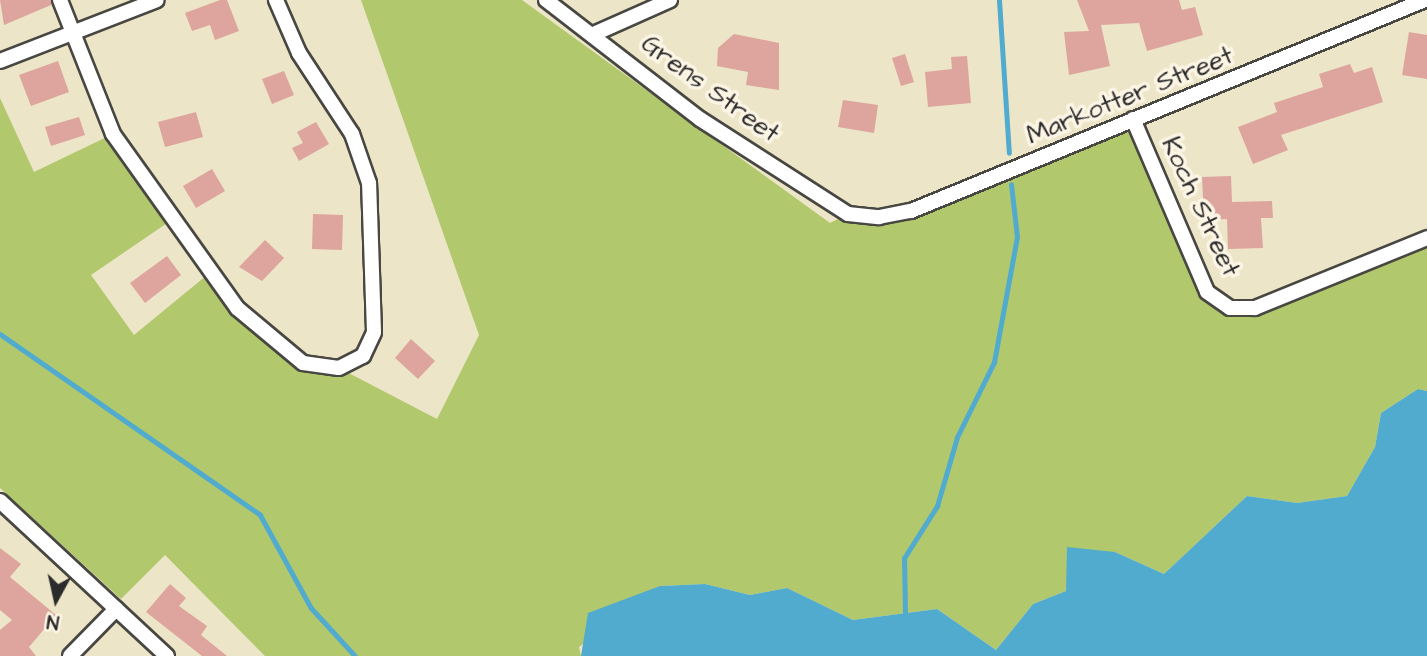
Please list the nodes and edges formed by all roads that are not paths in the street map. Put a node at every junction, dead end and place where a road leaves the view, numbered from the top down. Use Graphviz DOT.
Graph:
graph roads {
  1 [pos="60,0"];
  2 [pos="157,0"];
  3 [pos="276,0"];
  4 [pos="546,0"];
  5 [pos="670,0"];
  6 [pos="1425,0"];
  7 [pos="74,33"];
  8 [pos="596,33"];
  9 [pos="0,61"];
  10 [pos="1133,119"];
  11 [pos="848,214"];
  12 [pos="1427,238"];
  13 [pos="2,506"];
  14 [pos="116,609"];
  15 [pos="70,656"];
  16 [pos="167,656"];
  1 -- 7 [label="street"];
  2 -- 7 [label="street"];
  3 -- 7 [label="street"];
  4 -- 8 [label="street, Grens Street"];
  5 -- 8 [label="street"];
  6 -- 10 [label="street, Markotter Street"];
  7 -- 9 [label="street"];
  8 -- 11 [label="street, Grens Street"];
  10 -- 11 [label="street, Markotter Street"];
  10 -- 12 [label="street, Koch Street"];
  13 -- 14 [label="street"];
  14 -- 15 [label="street"];
  14 -- 16 [label="street"];
}
